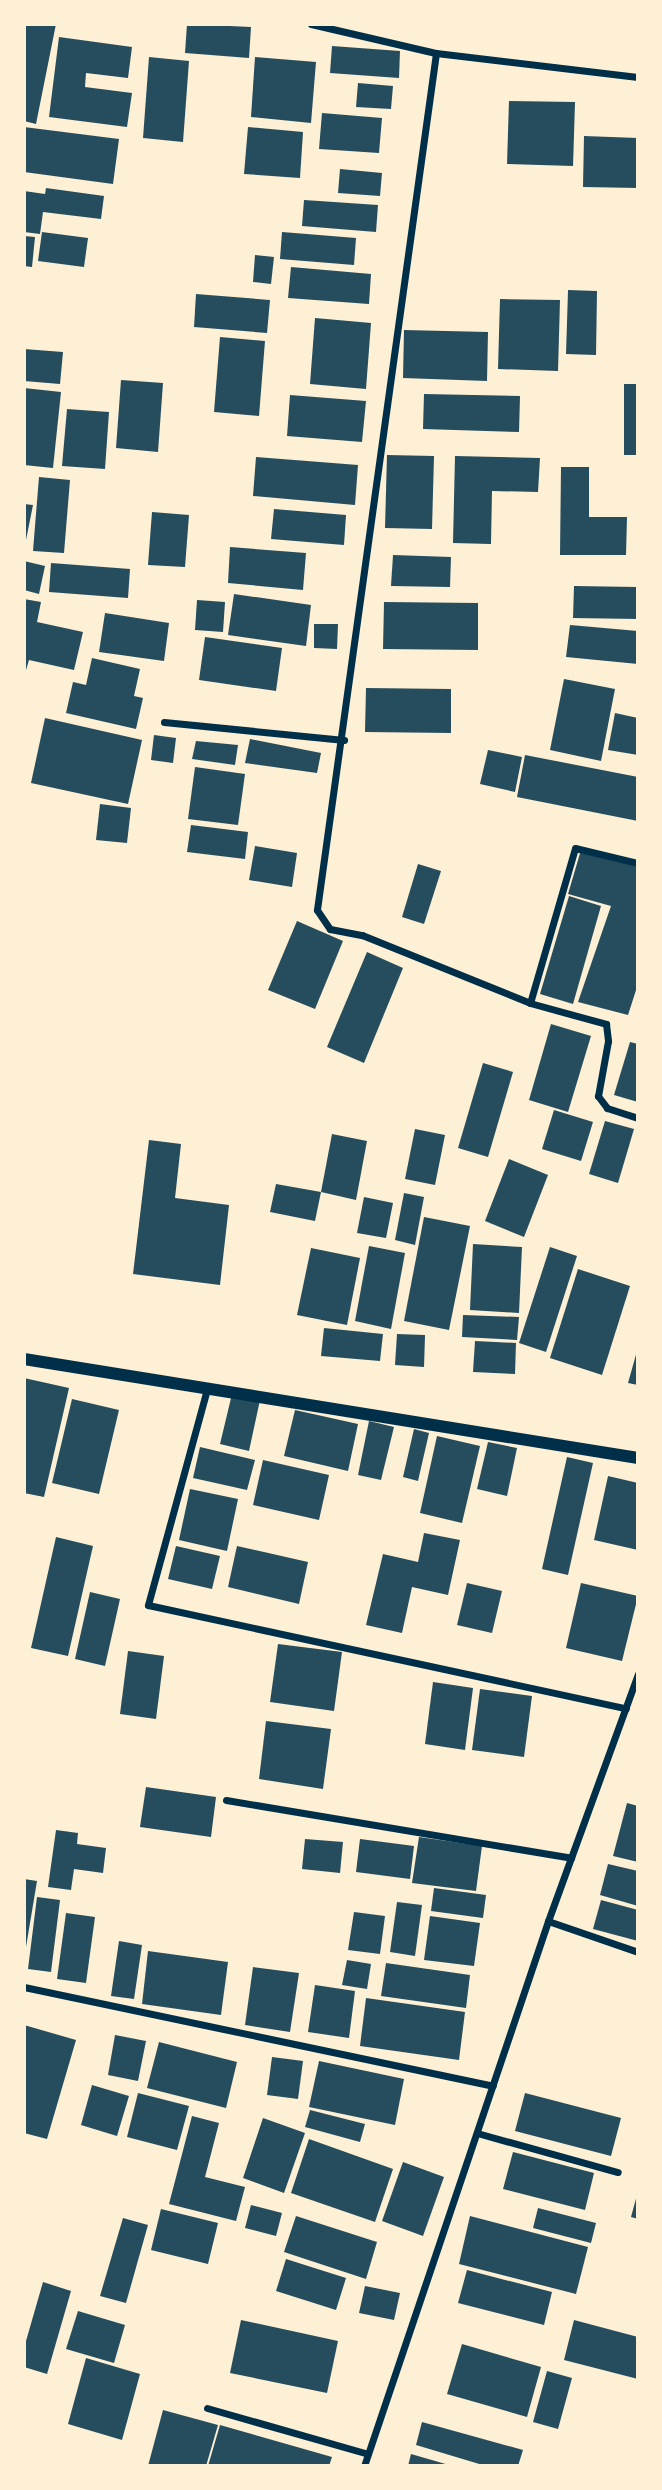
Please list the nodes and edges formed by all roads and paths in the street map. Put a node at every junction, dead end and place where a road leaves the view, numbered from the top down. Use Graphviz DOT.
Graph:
graph roads {
  1 [pos="311,24"];
  2 [pos="436,53"];
  3 [pos="638,78"];
  4 [pos="164,722"];
  5 [pos="344,740"];
  6 [pos="638,863"];
  7 [pos="530,1003"];
  8 [pos="638,1118"];
  9 [pos="24,1359"];
  10 [pos="207,1389"];
  11 [pos="638,1458"];
  12 [pos="638,1674"];
  13 [pos="626,1708"];
  14 [pos="226,1800"];
  15 [pos="572,1858"];
  16 [pos="548,1921"];
  17 [pos="638,1952"];
  18 [pos="24,1987"];
  19 [pos="493,2086"];
  20 [pos="477,2133"];
  21 [pos="618,2172"];
  22 [pos="207,2408"];
  23 [pos="368,2454"];
  24 [pos="364,2466"];
  1 -- 2 [label="street"];
  2 -- 3 [label="street"];
  2 -- 5 [label="street"];
  4 -- 5 [label="street"];
  5 -- 7 [label="street"];
  6 -- 7 [label="street"];
  7 -- 8 [label="street"];
  9 -- 10 [label="street"];
  10 -- 11 [label="street"];
  10 -- 13 [label="street"];
  12 -- 13 [label="street"];
  13 -- 15 [label="street"];
  14 -- 15 [label="street"];
  15 -- 16 [label="street"];
  16 -- 17 [label="street"];
  16 -- 19 [label="street"];
  18 -- 19 [label="street"];
  19 -- 20 [label="street"];
  20 -- 21 [label="street"];
  20 -- 23 [label="street"];
  22 -- 23 [label="street"];
  23 -- 24 [label="street"];
}
